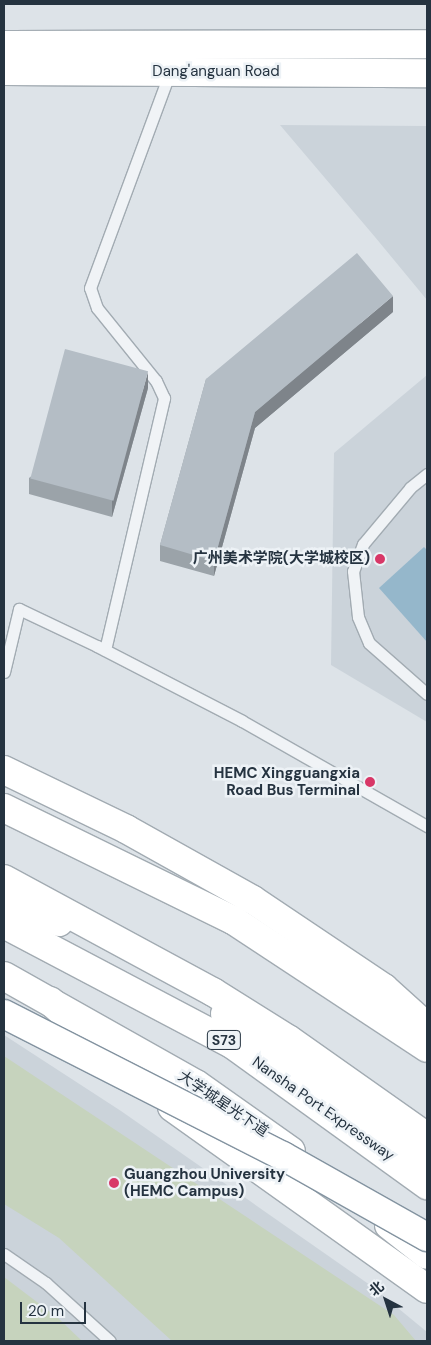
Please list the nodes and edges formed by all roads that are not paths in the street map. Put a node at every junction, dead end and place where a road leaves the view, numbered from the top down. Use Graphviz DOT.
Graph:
graph roads {
  1 [pos="4,45"];
  2 [pos="421,59"];
  3 [pos="4,71"];
  4 [pos="170,72"];
  5 [pos="427,474"];
  6 [pos="105,650"];
  7 [pos="4,672"];
  8 [pos="427,694"];
  9 [pos="4,770"];
  10 [pos="4,808"];
  11 [pos="427,826"];
  12 [pos="4,879"];
  13 [pos="4,896"];
  14 [pos="4,924"];
  15 [pos="4,976"];
  16 [pos="50,1001"];
  17 [pos="4,1014"];
  18 [pos="427,1027"];
  19 [pos="427,1048"];
  20 [pos="427,1137"];
  21 [pos="427,1163"];
  22 [pos="427,1184"];
  23 [pos="427,1237"];
  24 [pos="4,1254"];
  25 [pos="427,1255"];
  26 [pos="427,1290"];
  27 [pos="110,1341"];
  1 -- 2 [label="main road, Dang'anguan Road"];
  2 -- 4 [label="main road, Dang'anguan Road"];
  3 -- 4 [label="main road, Dang'anguan Road"];
  4 -- 6 [label="lane"];
  5 -- 8 [label="lane"];
  6 -- 7 [label="lane"];
  6 -- 11 [label="lane"];
  9 -- 18 [label="main road"];
  10 -- 19 [label="main road"];
  12 -- 20 [label="main road, S73"];
  13 -- 21 [label="main road"];
  14 -- 22 [label="main road, Nansha Port Expressway / S73"];
  15 -- 16 [label="main road, 大学城星光下道"];
  16 -- 25 [label="main road, 大学城星光下道"];
  16 -- 26 [label="main road"];
  17 -- 23 [label="main road, bridge"];
  24 -- 27 [label="lane"];
}
